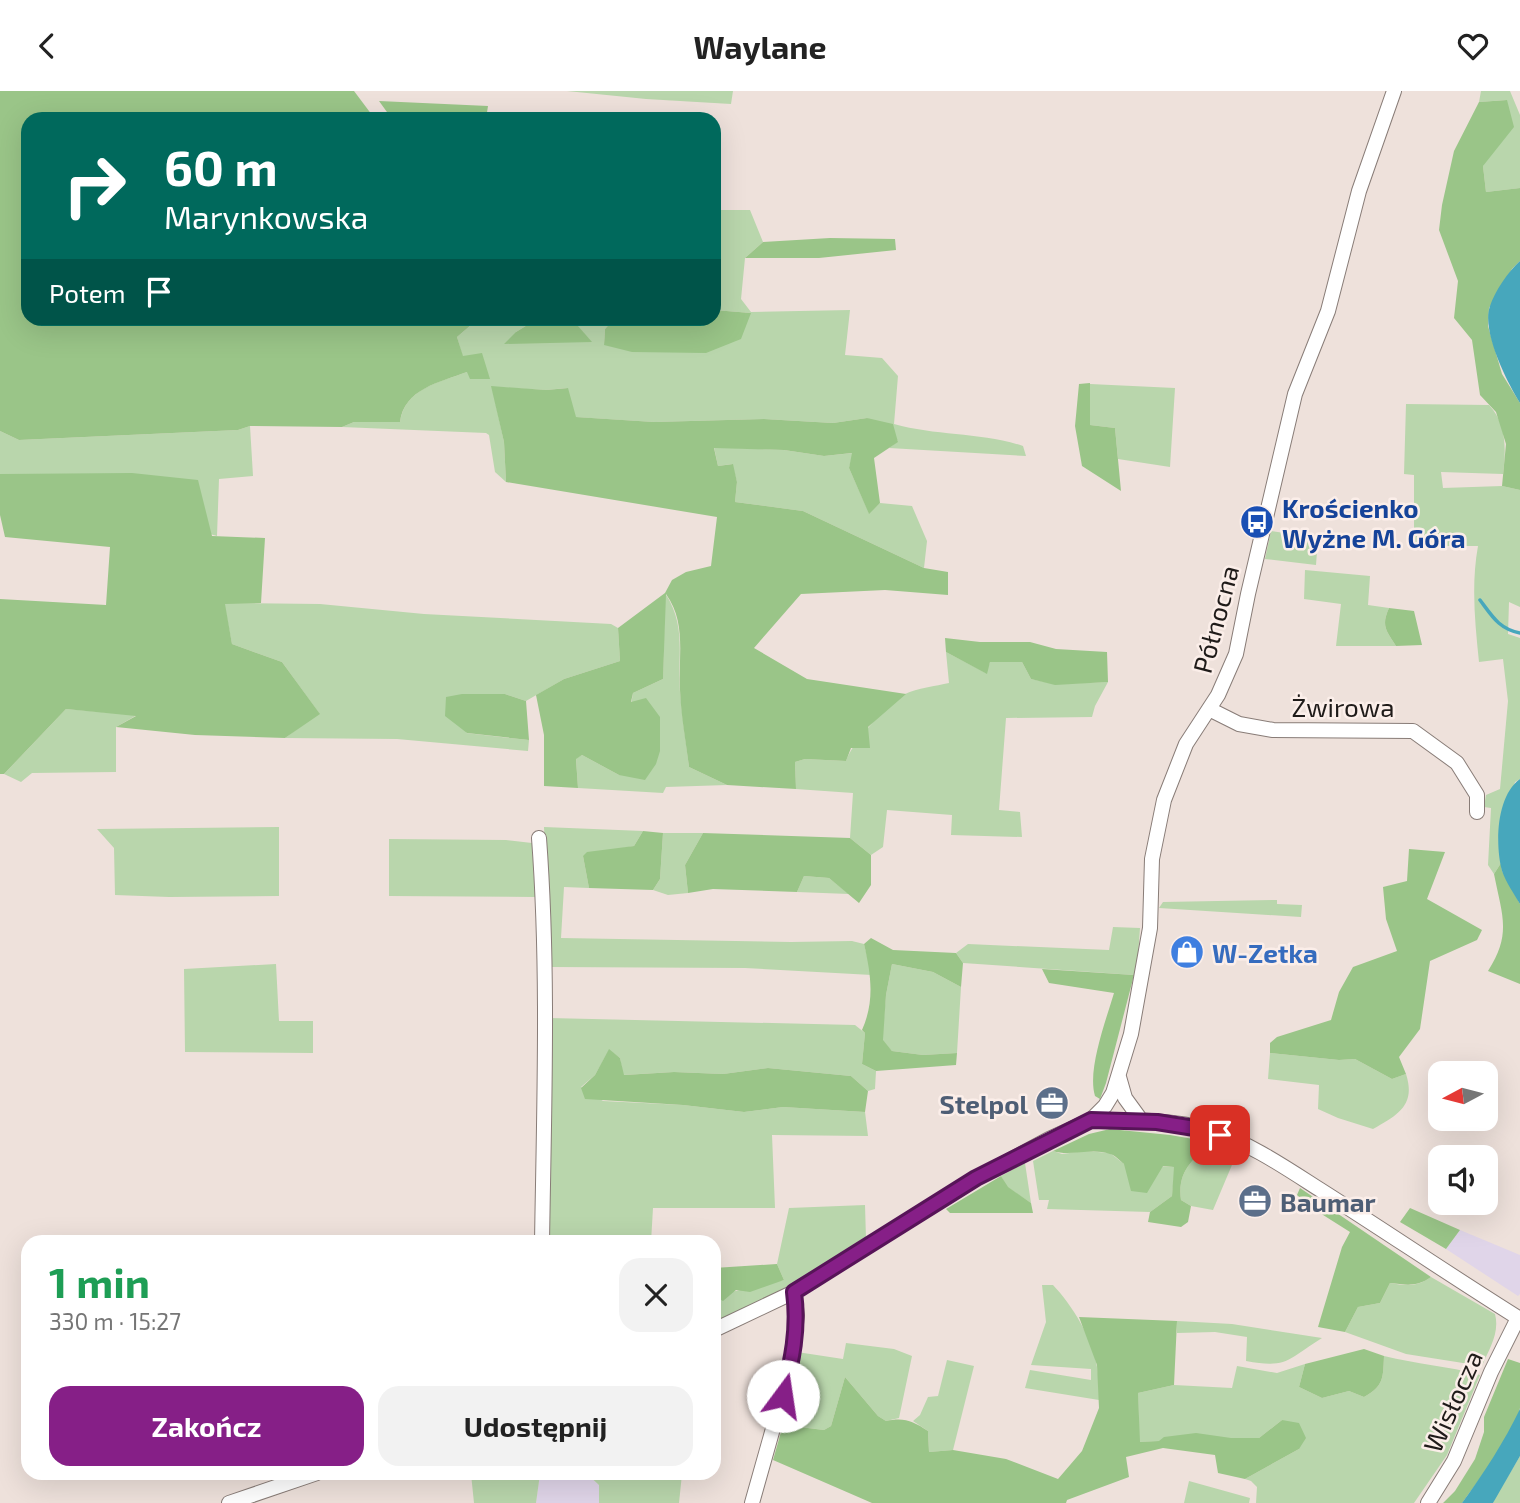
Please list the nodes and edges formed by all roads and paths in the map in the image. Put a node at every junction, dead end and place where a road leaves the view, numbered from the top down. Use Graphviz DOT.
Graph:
graph roads {
  1 [pos="1394,91"];
  2 [pos="1209,709"];
  3 [pos="1477,812"];
  4 [pos="540,838"];
  5 [pos="1119,1077"];
  6 [pos="1091,1120"];
  7 [pos="1141,1120"];
  8 [pos="542,1235"];
  9 [pos="794,1292"];
  10 [pos="1519,1318"];
  11 [pos="721,1327"];
  12 [pos="296,1480"];
  13 [pos="229,1503"];
  14 [pos="752,1503"];
  15 [pos="1428,1503"];
  1 -- 2 [label="street, Północna"];
  2 -- 3 [label="street, Żwirowa"];
  2 -- 5 [label="street, Północna"];
  4 -- 8 [label="street"];
  5 -- 6 [label="street, Północna"];
  5 -- 7 [label="street"];
  6 -- 7 [label="street"];
  6 -- 9 [label="street"];
  7 -- 10 [label="street"];
  9 -- 11 [label="street"];
  9 -- 14 [label="street"];
  10 -- 15 [label="street, Wisłocza"];
  12 -- 13 [label="street"];
}
